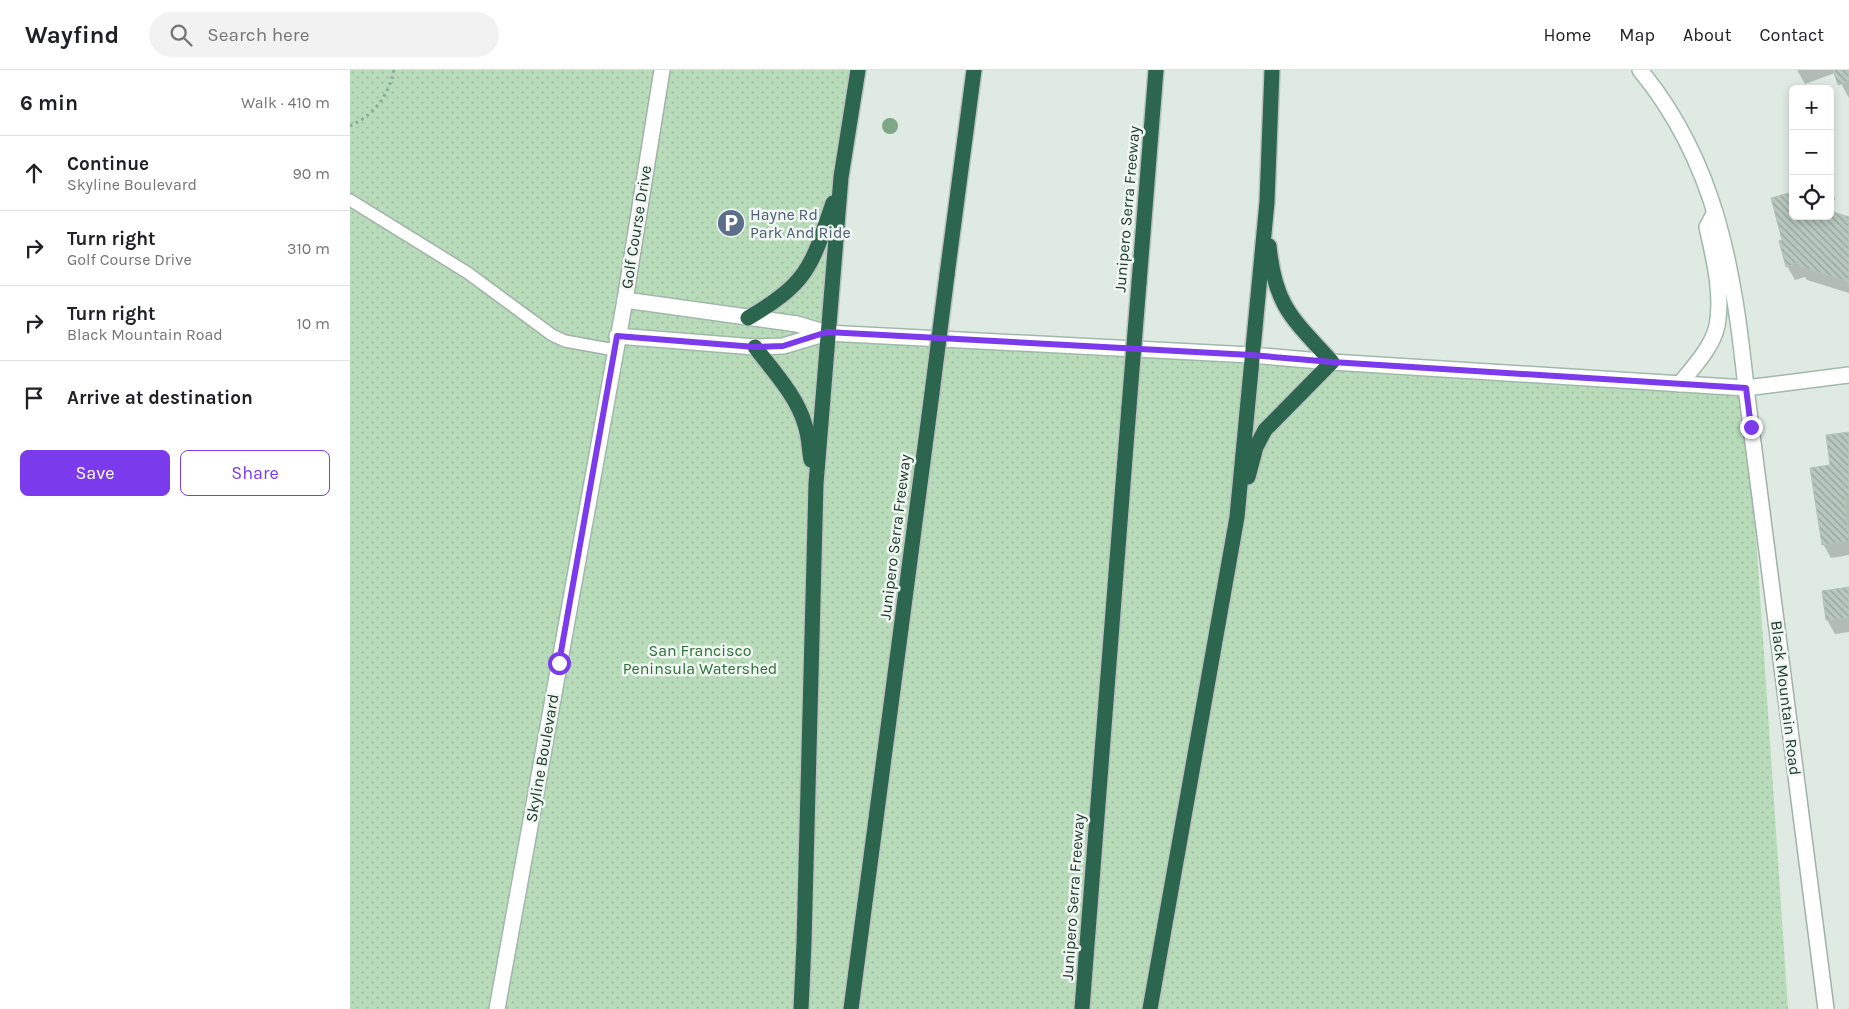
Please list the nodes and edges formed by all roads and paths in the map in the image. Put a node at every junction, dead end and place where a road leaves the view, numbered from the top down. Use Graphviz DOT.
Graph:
graph roads {
  1 [pos="394,70"];
  2 [pos="662,70"];
  3 [pos="858,70"];
  4 [pos="974,70"];
  5 [pos="1156,70"];
  6 [pos="1272,70"];
  7 [pos="1640,70"];
  8 [pos="350,126"];
  9 [pos="841,177"];
  10 [pos="350,200"];
  11 [pos="1715,212"];
  12 [pos="1266,215"];
  13 [pos="625,300"];
  14 [pos="748,318"];
  15 [pos="827,332"];
  16 [pos="616,343"];
  17 [pos="755,347"];
  18 [pos="1251,355"];
  19 [pos="1332,362"];
  20 [pos="1849,374"];
  21 [pos="1680,384"];
  22 [pos="1746,388"];
  23 [pos="816,484"];
  24 [pos="1237,517"];
  25 [pos="497,1009"];
  26 [pos="801,1009"];
  27 [pos="851,1009"];
  28 [pos="1082,1009"];
  29 [pos="1150,1009"];
  30 [pos="1826,1009"];
  1 -- 8 [label="path"];
  2 -- 13 [label="street, Golf Course Drive"];
  3 -- 9 [label="highway"];
  4 -- 27 [label="highway, Junipero Serra Freeway, bridge"];
  5 -- 28 [label="highway, Junipero Serra Freeway, bridge"];
  6 -- 12 [label="highway"];
  7 -- 11 [label="street"];
  9 -- 14 [label="highway"];
  9 -- 15 [label="highway"];
  10 -- 16 [label="lane"];
  11 -- 21 [label="street"];
  11 -- 22 [label="street"];
  12 -- 18 [label="highway"];
  12 -- 19 [label="highway"];
  13 -- 14 [label="street, Golf Course Drive"];
  13 -- 16 [label="street, Skyline Boulevard"];
  14 -- 15 [label="street, Golf Course Drive"];
  15 -- 17 [label="street, Golf Course Drive"];
  15 -- 18 [label="street, Golf Course Drive"];
  15 -- 23 [label="highway"];
  16 -- 17 [label="street, Golf Course Drive"];
  16 -- 25 [label="street, Skyline Boulevard"];
  17 -- 23 [label="highway"];
  18 -- 19 [label="street, Golf Course Drive"];
  18 -- 24 [label="highway"];
  19 -- 21 [label="street, Golf Course Drive"];
  19 -- 24 [label="highway"];
  20 -- 22 [label="street, Golf Course Drive"];
  21 -- 22 [label="street, Golf Course Drive"];
  22 -- 30 [label="street, Black Mountain Road"];
  23 -- 26 [label="highway"];
  24 -- 29 [label="highway"];
}
